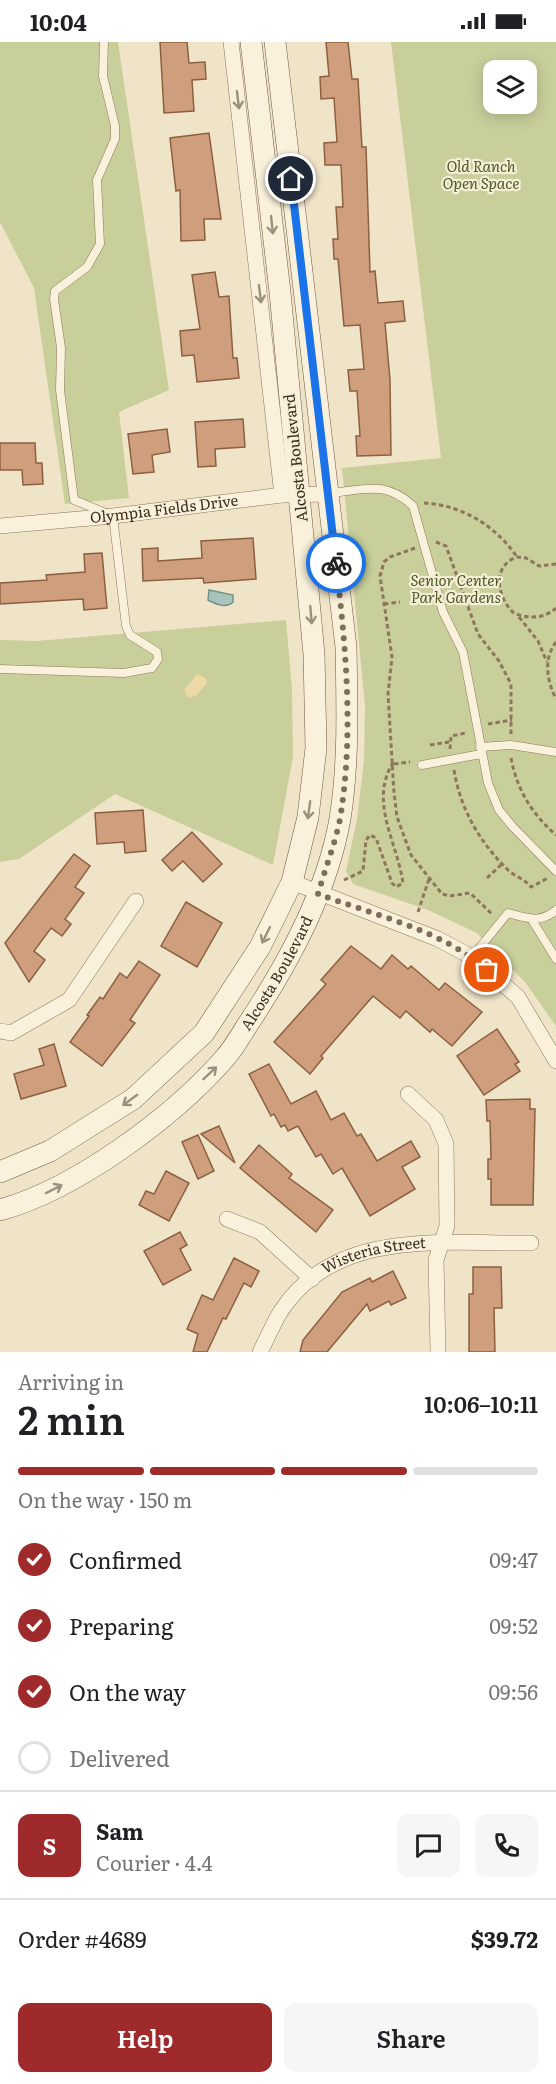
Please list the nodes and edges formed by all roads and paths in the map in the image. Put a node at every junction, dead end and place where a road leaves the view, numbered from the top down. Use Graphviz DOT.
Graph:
graph roads {
  1 [pos="104,42"];
  2 [pos="231,42"];
  3 [pos="251,42"];
  4 [pos="275,42"];
  5 [pos="291,494"];
  6 [pos="328,494"];
  7 [pos="410,503"];
  8 [pos="113,516"];
  9 [pos="0,526"];
  10 [pos="436,542"];
  11 [pos="414,549"];
  12 [pos="517,557"];
  13 [pos="556,564"];
  14 [pos="400,602"];
  15 [pos="384,604"];
  16 [pos="556,608"];
  17 [pos="518,615"];
  18 [pos="556,642"];
  19 [pos="547,664"];
  20 [pos="0,669"];
  21 [pos="556,699"];
  22 [pos="512,720"];
  23 [pos="488,724"];
  24 [pos="468,733"];
  25 [pos="510,740"];
  26 [pos="449,742"];
  27 [pos="430,745"];
  28 [pos="480,750"];
  29 [pos="511,750"];
  30 [pos="451,751"];
  31 [pos="556,752"];
  32 [pos="394,762"];
  33 [pos="411,762"];
  34 [pos="422,765"];
  35 [pos="454,770"];
  36 [pos="556,835"];
  37 [pos="502,864"];
  38 [pos="556,871"];
  39 [pos="549,877"];
  40 [pos="487,878"];
  41 [pos="429,879"];
  42 [pos="344,880"];
  43 [pos="292,882"];
  44 [pos="318,894"];
  45 [pos="136,901"];
  46 [pos="556,910"];
  47 [pos="418,912"];
  48 [pos="532,920"];
  49 [pos="501,921"];
  50 [pos="472,957"];
  51 [pos="556,959"];
  52 [pos="0,1031"];
  53 [pos="556,1061"];
  54 [pos="408,1094"];
  55 [pos="0,1172"];
  56 [pos="0,1210"];
  57 [pos="227,1219"];
  58 [pos="531,1243"];
  59 [pos="442,1244"];
  60 [pos="312,1279"];
  61 [pos="260,1352"];
  62 [pos="438,1352"];
  1 -- 8 [label="lane"];
  2 -- 5 [label="street, Alcosta Boulevard, one-way"];
  3 -- 5 [label="main road, Alcosta Boulevard, one-way"];
  4 -- 6 [label="main road, Alcosta Boulevard"];
  5 -- 6 [label="street, Olympia Fields Drive"];
  5 -- 8 [label="street, Olympia Fields Drive"];
  5 -- 43 [label="main road, Alcosta Boulevard, one-way"];
  6 -- 7 [label="lane"];
  6 -- 44 [label="main road, Alcosta Boulevard"];
  7 -- 12 [label="path"];
  7 -- 28 [label="lane"];
  8 -- 9 [label="street, Olympia Fields Drive"];
  8 -- 20 [label="lane"];
  10 -- 22 [label="path"];
  11 -- 15 [label="path"];
  12 -- 13 [label="path"];
  12 -- 17 [label="path"];
  14 -- 15 [label="path"];
  15 -- 32 [label="path"];
  16 -- 17 [label="path"];
  17 -- 19 [label="path"];
  18 -- 19 [label="path"];
  19 -- 21 [label="path"];
  22 -- 23 [label="path"];
  22 -- 25 [label="path"];
  24 -- 26 [label="path"];
  26 -- 27 [label="path"];
  26 -- 30 [label="path"];
  28 -- 31 [label="lane"];
  28 -- 34 [label="lane"];
  28 -- 38 [label="lane"];
  29 -- 36 [label="path"];
  32 -- 33 [label="path"];
  32 -- 41 [label="path"];
  32 -- 42 [label="path"];
  35 -- 37 [label="path"];
  37 -- 39 [label="path"];
  37 -- 40 [label="path"];
  41 -- 47 [label="path"];
  41 -- 49 [label="path"];
  43 -- 44 [label="street"];
  43 -- 55 [label="main road, Alcosta Boulevard, one-way"];
  44 -- 50 [label="street"];
  56 -- 44 [label="main road, Alcosta Boulevard, one-way"];
  45 -- 52 [label="street"];
  46 -- 48 [label="lane"];
  48 -- 49 [label="lane"];
  48 -- 51 [label="lane"];
  49 -- 50 [label="lane"];
  50 -- 53 [label="street"];
  54 -- 59 [label="street"];
  57 -- 60 [label="street"];
  58 -- 59 [label="street, Wisteria Street"];
  59 -- 60 [label="street, Wisteria Street"];
  59 -- 62 [label="street"];
  60 -- 61 [label="street, Wisteria Street"];
}
